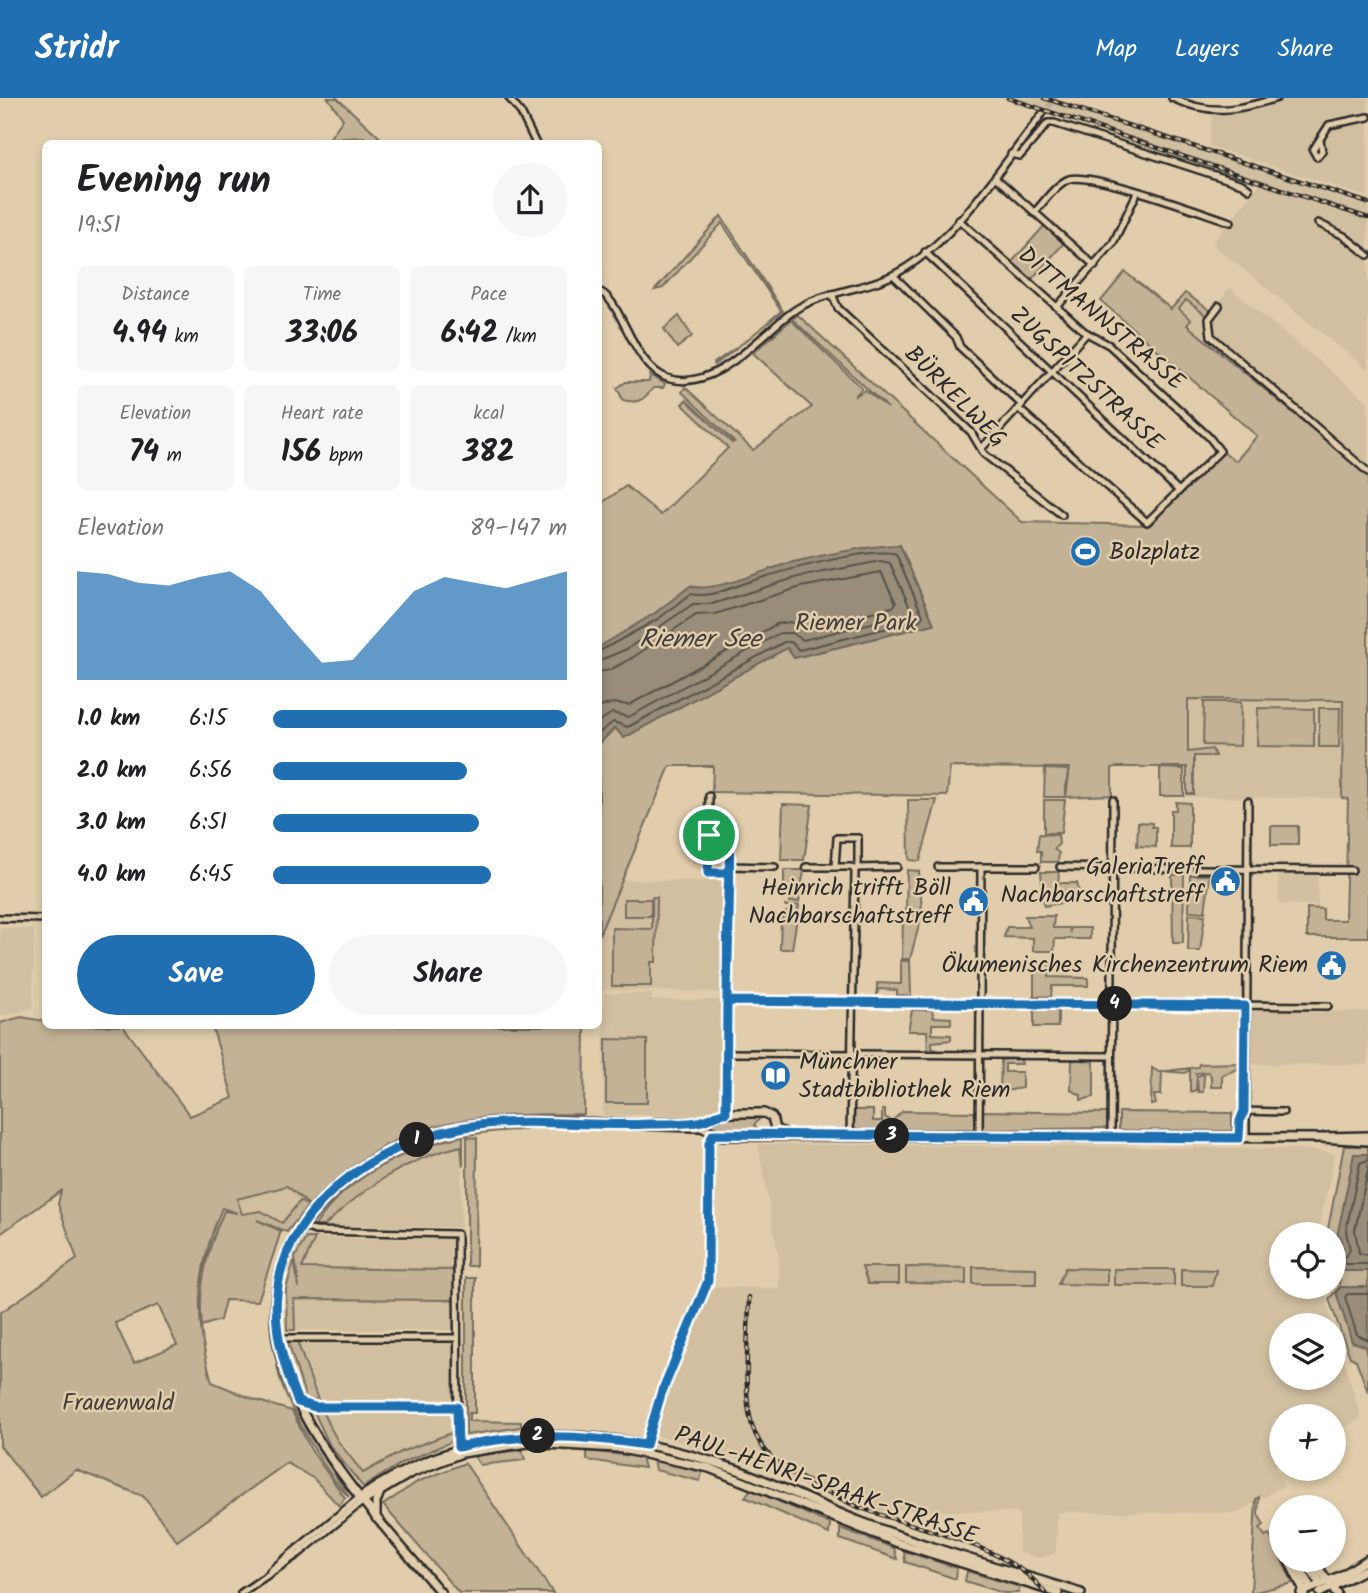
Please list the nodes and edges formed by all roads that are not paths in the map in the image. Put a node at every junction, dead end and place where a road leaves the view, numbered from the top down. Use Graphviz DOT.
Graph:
graph roads {
  1 [pos="509,98"];
  2 [pos="1172,98"];
  3 [pos="1199,98"];
  4 [pos="1277,98"];
  5 [pos="1196,108"];
  6 [pos="1043,113"];
  7 [pos="1368,117"];
  8 [pos="534,140"];
  9 [pos="1320,140"];
  10 [pos="1011,154"];
  11 [pos="996,178"];
  12 [pos="1249,189"];
  13 [pos="1137,193"];
  14 [pos="1034,213"];
  15 [pos="958,220"];
  16 [pos="1231,222"];
  17 [pos="1318,223"];
  18 [pos="925,252"];
  19 [pos="1368,254"];
  20 [pos="1095,266"];
  21 [pos="892,275"];
  22 [pos="602,293"];
  23 [pos="832,294"];
  24 [pos="1219,306"];
  25 [pos="1058,307"];
  26 [pos="1087,333"];
  27 [pos="1052,373"];
  28 [pos="1021,407"];
  29 [pos="982,448"];
  30 [pos="1368,472"];
  31 [pos="1179,491"];
  32 [pos="1062,515"];
  33 [pos="709,796"];
  34 [pos="1113,800"];
  35 [pos="1248,801"];
  36 [pos="709,835"];
  37 [pos="775,867"];
  38 [pos="806,867"];
  39 [pos="835,867"];
  40 [pos="897,867"];
  41 [pos="937,867"];
  42 [pos="981,867"];
  43 [pos="1036,867"];
  44 [pos="1060,867"];
  45 [pos="856,869"];
  46 [pos="1112,869"];
  47 [pos="1171,869"];
  48 [pos="1197,869"];
  49 [pos="729,870"];
  50 [pos="1247,870"];
  51 [pos="1352,870"];
  52 [pos="0,918"];
  53 [pos="42,919"];
  54 [pos="727,1001"];
  55 [pos="853,1002"];
  56 [pos="980,1003"];
  57 [pos="1111,1003"];
  58 [pos="1245,1006"];
  59 [pos="1328,1006"];
  60 [pos="727,1053"];
  61 [pos="852,1054"];
  62 [pos="979,1054"];
  63 [pos="1111,1056"];
  64 [pos="1244,1111"];
  65 [pos="1283,1112"];
  66 [pos="726,1113"];
  67 [pos="710,1117"];
  68 [pos="652,1124"];
  69 [pos="775,1127"];
  70 [pos="711,1132"];
  71 [pos="790,1135"];
  72 [pos="850,1136"];
  73 [pos="766,1137"];
  74 [pos="979,1137"];
  75 [pos="1111,1138"];
  76 [pos="1243,1138"];
  77 [pos="1368,1139"];
  78 [pos="303,1226"];
  79 [pos="278,1338"];
  80 [pos="457,1338"];
  81 [pos="298,1402"];
  82 [pos="315,1407"];
  83 [pos="457,1407"];
  84 [pos="305,1418"];
  85 [pos="458,1447"];
  86 [pos="645,1449"];
  87 [pos="381,1490"];
  88 [pos="360,1500"];
  89 [pos="376,1519"];
  90 [pos="1368,1559"];
  91 [pos="1368,1568"];
  92 [pos="1294,1572"];
  93 [pos="1309,1572"];
  94 [pos="1312,1572"];
  95 [pos="1315,1572"];
  96 [pos="1342,1575"];
  97 [pos="1316,1578"];
  98 [pos="1332,1587"];
  99 [pos="241,1593"];
  100 [pos="441,1593"];
  101 [pos="1058,1593"];
  102 [pos="1081,1593"];
  103 [pos="1303,1593"];
  104 [pos="1320,1593"];
  1 -- 8 [label="street"];
  2 -- 5 [label="street"];
  3 -- 5 [label="street"];
  4 -- 5 [label="street"];
  6 -- 10 [label="street"];
  7 -- 9 [label="street"];
  10 -- 11 [label="street"];
  10 -- 12 [label="street"];
  11 -- 14 [label="street"];
  11 -- 15 [label="street"];
  13 -- 14 [label="street"];
  13 -- 16 [label="street"];
  13 -- 20 [label="street"];
  14 -- 20 [label="street"];
  15 -- 18 [label="street"];
  15 -- 25 [label="street, DITTMANNSTRASSE"];
  17 -- 19 [label="street"];
  18 -- 21 [label="street"];
  18 -- 27 [label="street, ZUGSPITZSTRASSE"];
  20 -- 25 [label="street"];
  21 -- 23 [label="street"];
  21 -- 28 [label="street"];
  22 -- 23 [label="street"];
  23 -- 29 [label="street, BÜRKELWEG"];
  24 -- 30 [label="street"];
  25 -- 26 [label="street, DITTMANNSTRASSE"];
  26 -- 27 [label="street"];
  26 -- 31 [label="street, DITTMANNSTRASSE"];
  27 -- 28 [label="street"];
  27 -- 31 [label="street, ZUGSPITZSTRASSE"];
  28 -- 29 [label="street"];
  28 -- 31 [label="street"];
  29 -- 32 [label="street, BÜRKELWEG"];
  33 -- 36 [label="street"];
  34 -- 46 [label="street"];
  35 -- 50 [label="street"];
  36 -- 49 [label="street"];
  36 -- 49 [label="street"];
  37 -- 49 [label="street"];
  38 -- 39 [label="street"];
  39 -- 45 [label="street"];
  39 -- 45 [label="street"];
  40 -- 45 [label="street"];
  41 -- 42 [label="street"];
  42 -- 43 [label="street"];
  42 -- 56 [label="street"];
  44 -- 46 [label="street"];
  45 -- 55 [label="street"];
  46 -- 47 [label="street"];
  46 -- 57 [label="street"];
  48 -- 50 [label="street"];
  49 -- 54 [label="street"];
  50 -- 51 [label="street"];
  50 -- 58 [label="street"];
  52 -- 53 [label="street"];
  54 -- 55 [label="street"];
  54 -- 60 [label="street"];
  55 -- 56 [label="street"];
  55 -- 61 [label="street"];
  56 -- 57 [label="street"];
  56 -- 62 [label="street"];
  57 -- 58 [label="street"];
  57 -- 63 [label="street"];
  58 -- 59 [label="street"];
  58 -- 64 [label="street"];
  60 -- 61 [label="street"];
  60 -- 66 [label="street"];
  61 -- 62 [label="street"];
  61 -- 72 [label="street"];
  62 -- 63 [label="street"];
  62 -- 74 [label="street"];
  63 -- 75 [label="street"];
  64 -- 65 [label="street"];
  64 -- 76 [label="street"];
  66 -- 67 [label="main road"];
  66 -- 69 [label="main road"];
  67 -- 68 [label="main road"];
  67 -- 70 [label="main road"];
  68 -- 70 [label="main road"];
  68 -- 78 [label="main road"];
  69 -- 71 [label="main road"];
  69 -- 73 [label="main road"];
  70 -- 73 [label="main road"];
  70 -- 86 [label="street"];
  71 -- 72 [label="main road"];
  71 -- 73 [label="main road"];
  72 -- 74 [label="main road"];
  74 -- 75 [label="main road"];
  75 -- 76 [label="main road"];
  76 -- 77 [label="main road"];
  78 -- 79 [label="main road"];
  78 -- 80 [label="street"];
  79 -- 80 [label="street"];
  79 -- 81 [label="main road"];
  80 -- 83 [label="street"];
  81 -- 82 [label="street"];
  81 -- 84 [label="main road"];
  82 -- 83 [label="street"];
  82 -- 84 [label="street"];
  83 -- 85 [label="street"];
  84 -- 88 [label="main road"];
  85 -- 86 [label="main road, PAUL-HENRI-SPAAK-STRASSE"];
  85 -- 88 [label="main road, PAUL-HENRI-SPAAK-STRASSE"];
  86 -- 87 [label="main road, PAUL-HENRI-SPAAK-STRASSE"];
  86 -- 101 [label="main road, PAUL-HENRI-SPAAK-STRASSE"];
  86 -- 102 [label="main road, PAUL-HENRI-SPAAK-STRASSE"];
  87 -- 88 [label="main road, PAUL-HENRI-SPAAK-STRASSE"];
  87 -- 89 [label="main road"];
  88 -- 89 [label="main road"];
  88 -- 99 [label="street"];
  89 -- 100 [label="main road"];
  90 -- 96 [label="main road"];
  91 -- 98 [label="main road"];
  92 -- 103 [label="main road"];
  93 -- 97 [label="highway"];
  94 -- 97 [label="highway"];
  95 -- 97 [label="main road"];
  96 -- 97 [label="main road"];
  96 -- 98 [label="main road"];
  97 -- 98 [label="main road"];
  98 -- 103 [label="main road"];
  98 -- 104 [label="main road"];
}
